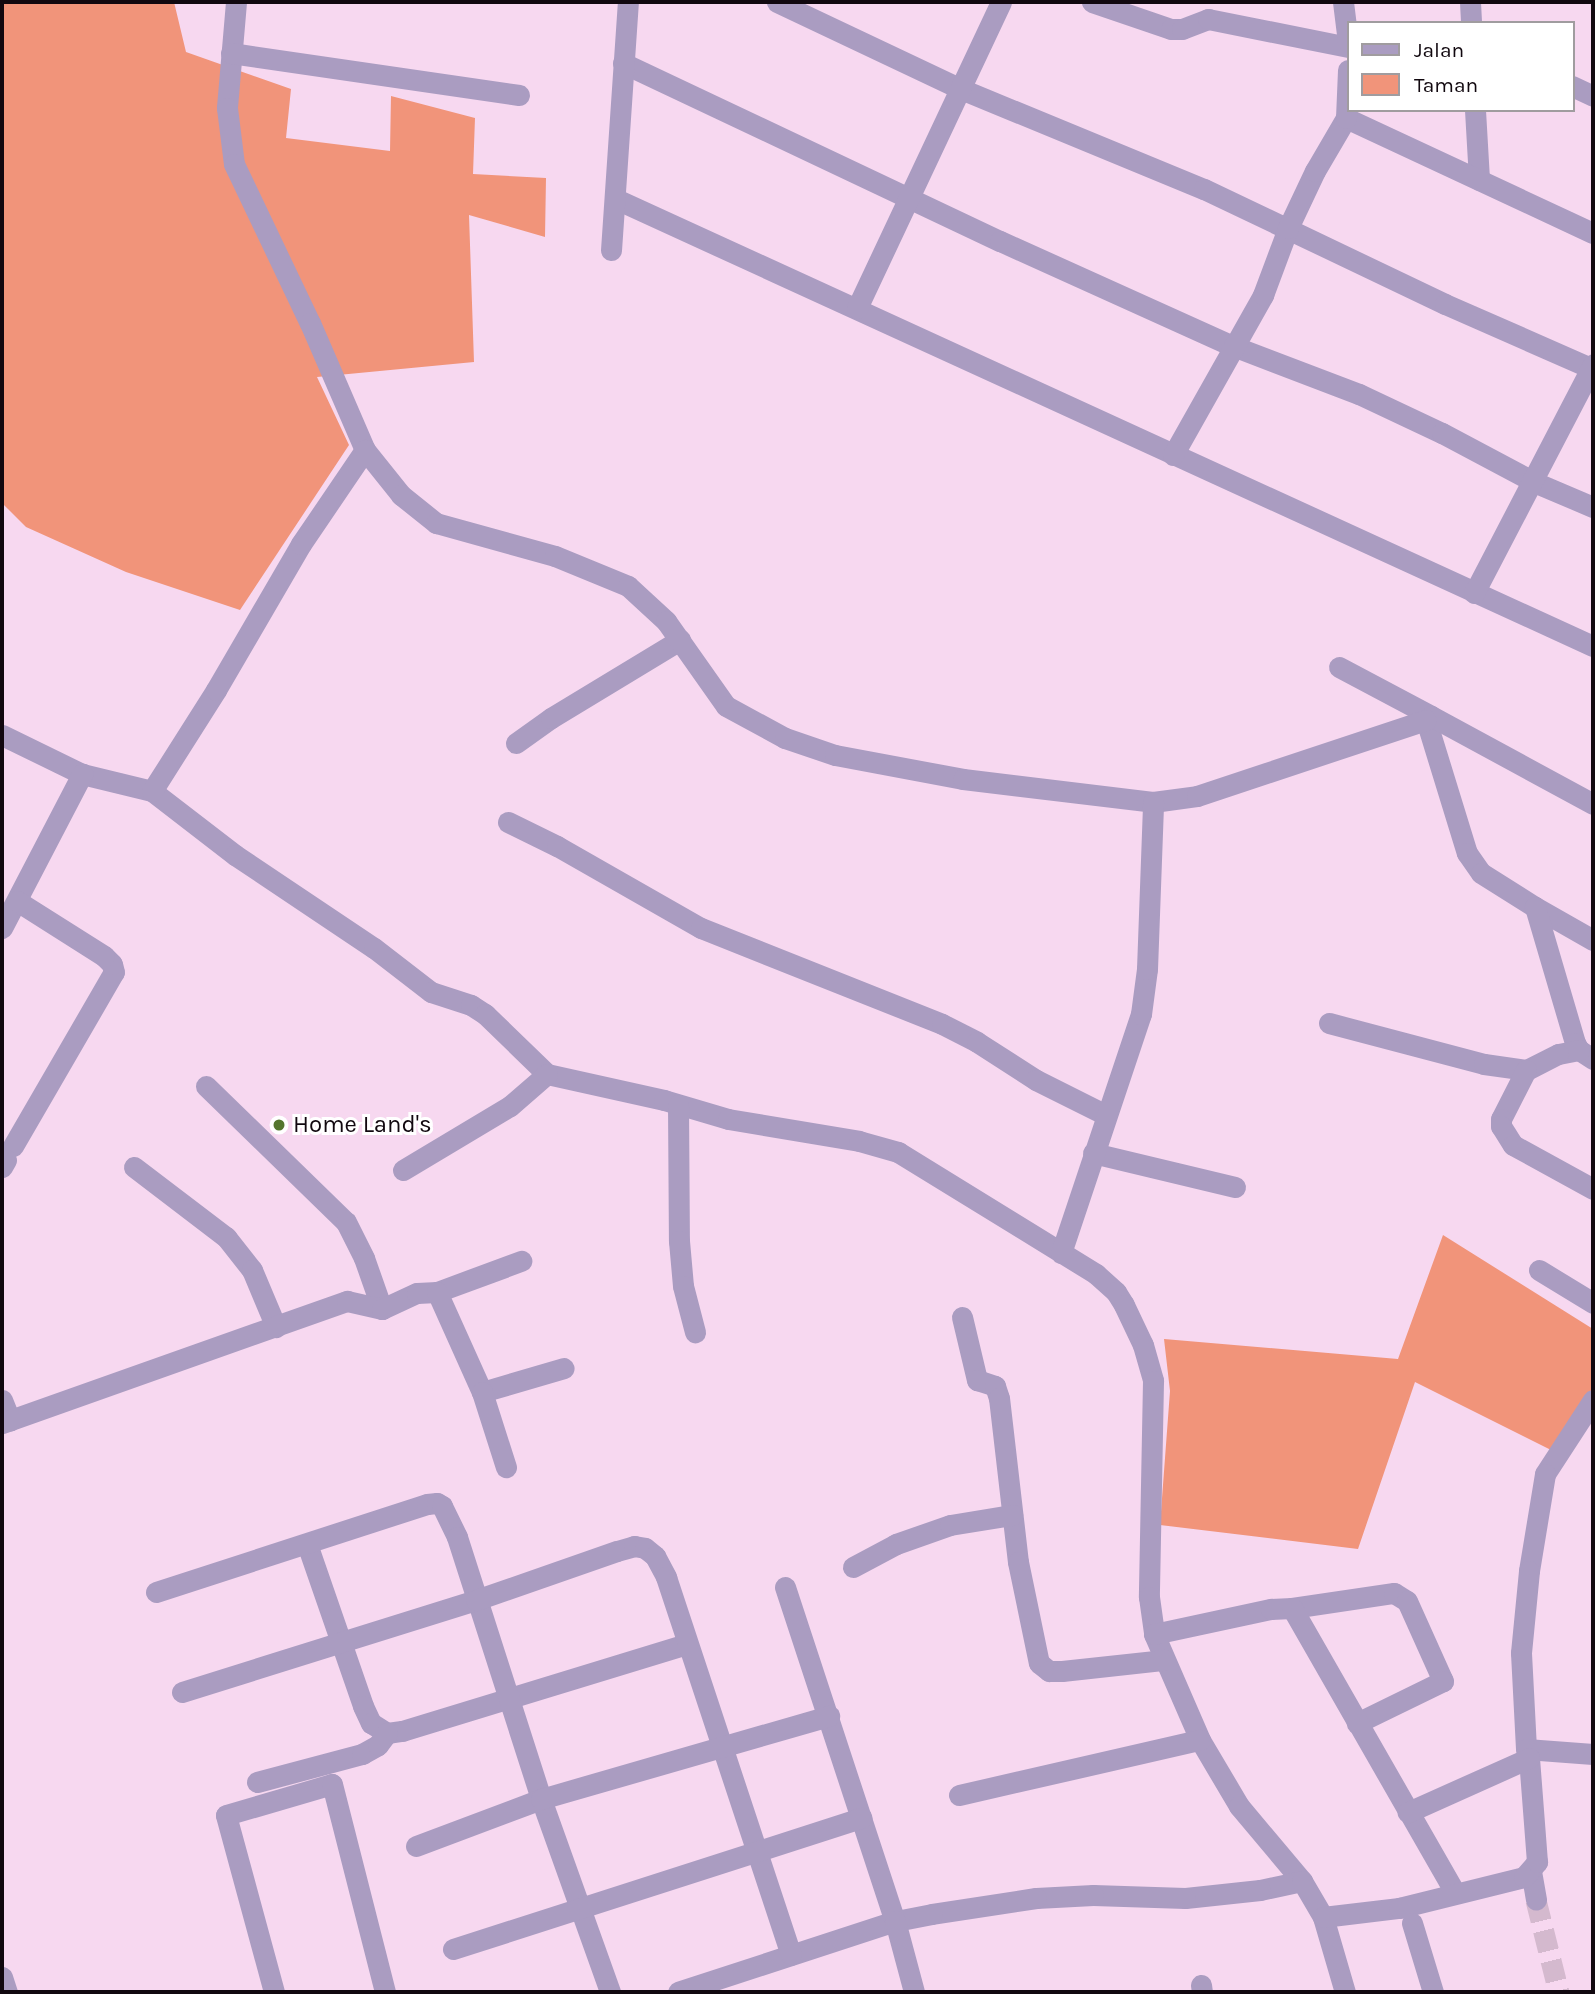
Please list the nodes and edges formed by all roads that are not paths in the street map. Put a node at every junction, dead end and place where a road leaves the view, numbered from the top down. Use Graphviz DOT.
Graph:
graph roads {
  1 [pos="236,2"];
  2 [pos="628,2"];
  3 [pos="777,2"];
  4 [pos="1001,2"];
  5 [pos="1092,2"];
  6 [pos="1343,2"];
  7 [pos="1470,2"];
  8 [pos="1471,21"];
  9 [pos="1346,26"];
  10 [pos="1346,47"];
  11 [pos="231,53"];
  12 [pos="623,64"];
  13 [pos="1574,87"];
  14 [pos="961,89"];
  15 [pos="519,95"];
  16 [pos="1593,96"];
  17 [pos="1346,112"];
  18 [pos="1475,112"];
  19 [pos="1346,118"];
  20 [pos="1479,180"];
  21 [pos="616,199"];
  22 [pos="908,200"];
  23 [pos="1288,228"];
  24 [pos="1593,233"];
  25 [pos="611,250"];
  26 [pos="857,308"];
  27 [pos="1233,346"];
  28 [pos="1592,367"];
  29 [pos="365,450"];
  30 [pos="1173,455"];
  31 [pos="1534,482"];
  32 [pos="1593,507"];
  33 [pos="1474,593"];
  34 [pos="680,640"];
  35 [pos="1593,646"];
  36 [pos="1339,667"];
  37 [pos="1428,718"];
  38 [pos="2,735"];
  39 [pos="516,743"];
  40 [pos="82,774"];
  41 [pos="152,791"];
  42 [pos="1153,802"];
  43 [pos="1593,804"];
  44 [pos="508,822"];
  45 [pos="17,901"];
  46 [pos="1535,907"];
  47 [pos="2,929"];
  48 [pos="1593,940"];
  49 [pos="1329,1023"];
  50 [pos="1586,1054"];
  51 [pos="1526,1070"];
  52 [pos="547,1074"];
  53 [pos="206,1086"];
  54 [pos="678,1105"];
  55 [pos="1106,1115"];
  56 [pos="1093,1153"];
  57 [pos="7,1158"];
  58 [pos="134,1167"];
  59 [pos="403,1170"];
  60 [pos="1235,1187"];
  61 [pos="1593,1189"];
  62 [pos="1060,1253"];
  63 [pos="521,1261"];
  64 [pos="1539,1270"];
  65 [pos="437,1292"];
  66 [pos="1593,1303"];
  67 [pos="382,1309"];
  68 [pos="962,1317"];
  69 [pos="276,1327"];
  70 [pos="695,1332"];
  71 [pos="564,1368"];
  72 [pos="482,1392"];
  73 [pos="1593,1400"];
  74 [pos="5,1414"];
  75 [pos="506,1467"];
  76 [pos="1012,1516"];
  77 [pos="307,1544"];
  78 [pos="853,1567"];
  79 [pos="785,1587"];
  80 [pos="156,1592"];
  81 [pos="476,1600"];
  82 [pos="1292,1608"];
  83 [pos="1154,1634"];
  84 [pos="339,1642"];
  85 [pos="687,1644"];
  86 [pos="1164,1660"];
  87 [pos="182,1692"];
  88 [pos="509,1698"];
  89 [pos="829,1716"];
  90 [pos="1357,1723"];
  91 [pos="387,1733"];
  92 [pos="1200,1740"];
  93 [pos="722,1750"];
  94 [pos="1593,1754"];
  95 [pos="257,1782"];
  96 [pos="959,1795"];
  97 [pos="541,1799"];
  98 [pos="1408,1812"];
  99 [pos="862,1818"];
  100 [pos="415,1846"];
  101 [pos="758,1853"];
  102 [pos="1531,1871"];
  103 [pos="1302,1881"];
  104 [pos="1455,1893"];
  105 [pos="1536,1900"];
  106 [pos="579,1908"];
  107 [pos="1323,1917"];
  108 [pos="895,1921"];
  109 [pos="1412,1923"];
  110 [pos="453,1949"];
  111 [pos="791,1955"];
  112 [pos="2,1977"];
  113 [pos="7,1992"];
  114 [pos="274,1992"];
  115 [pos="385,1992"];
  116 [pos="610,1992"];
  117 [pos="678,1992"];
  118 [pos="914,1992"];
  119 [pos="1345,1992"];
  120 [pos="1433,1992"];
  1 -- 11 [label="street"];
  2 -- 12 [label="street"];
  3 -- 14 [label="street"];
  4 -- 14 [label="street"];
  5 -- 10 [label="street"];
  6 -- 9 [label="street"];
  7 -- 8 [label="street"];
  11 -- 15 [label="street"];
  11 -- 29 [label="street"];
  12 -- 21 [label="street"];
  12 -- 22 [label="street"];
  13 -- 16 [label="street"];
  14 -- 22 [label="street"];
  14 -- 23 [label="street"];
  17 -- 19 [label="street"];
  18 -- 20 [label="street"];
  19 -- 20 [label="street"];
  19 -- 23 [label="street"];
  20 -- 24 [label="street"];
  21 -- 25 [label="street"];
  21 -- 26 [label="street"];
  22 -- 26 [label="street"];
  22 -- 27 [label="street"];
  23 -- 27 [label="street"];
  23 -- 28 [label="street"];
  26 -- 30 [label="street"];
  27 -- 30 [label="street"];
  27 -- 31 [label="street"];
  28 -- 31 [label="street"];
  29 -- 34 [label="street"];
  29 -- 41 [label="street"];
  30 -- 33 [label="street"];
  31 -- 32 [label="street"];
  31 -- 33 [label="street"];
  33 -- 35 [label="street"];
  34 -- 39 [label="street"];
  34 -- 42 [label="street"];
  36 -- 37 [label="street"];
  37 -- 42 [label="street"];
  37 -- 43 [label="street"];
  37 -- 46 [label="street"];
  38 -- 40 [label="street"];
  40 -- 41 [label="street"];
  40 -- 45 [label="street"];
  41 -- 52 [label="street"];
  42 -- 55 [label="street"];
  44 -- 55 [label="street"];
  45 -- 47 [label="street"];
  45 -- 57 [label="street"];
  46 -- 48 [label="street"];
  46 -- 50 [label="street"];
  49 -- 51 [label="street"];
  50 -- 51 [label="street"];
  51 -- 61 [label="street"];
  52 -- 54 [label="street"];
  52 -- 59 [label="street"];
  53 -- 67 [label="street"];
  54 -- 62 [label="street"];
  54 -- 70 [label="street"];
  55 -- 56 [label="street"];
  56 -- 60 [label="street"];
  56 -- 62 [label="street"];
  58 -- 69 [label="street"];
  62 -- 83 [label="street"];
  63 -- 65 [label="street"];
  64 -- 66 [label="street"];
  65 -- 67 [label="street"];
  65 -- 72 [label="street"];
  67 -- 69 [label="street"];
  68 -- 76 [label="street"];
  69 -- 74 [label="street"];
  71 -- 72 [label="street"];
  72 -- 75 [label="street"];
  73 -- 94 [label="street"];
  76 -- 78 [label="street"];
  76 -- 86 [label="street"];
  77 -- 80 [label="street"];
  77 -- 81 [label="street"];
  77 -- 84 [label="street"];
  79 -- 89 [label="street"];
  81 -- 84 [label="street"];
  81 -- 85 [label="street"];
  81 -- 88 [label="street"];
  82 -- 83 [label="street"];
  82 -- 90 [label="street"];
  82 -- 90 [label="street"];
  83 -- 86 [label="street"];
  84 -- 87 [label="street"];
  84 -- 91 [label="street"];
  85 -- 88 [label="street"];
  85 -- 93 [label="street"];
  86 -- 92 [label="street"];
  88 -- 91 [label="street"];
  88 -- 97 [label="street"];
  89 -- 93 [label="street"];
  89 -- 99 [label="street"];
  90 -- 98 [label="street"];
  91 -- 95 [label="street"];
  92 -- 96 [label="street"];
  92 -- 103 [label="street"];
  93 -- 97 [label="street"];
  93 -- 101 [label="street"];
  97 -- 100 [label="street"];
  97 -- 106 [label="street"];
  98 -- 102 [label="street"];
  98 -- 104 [label="street"];
  99 -- 101 [label="street"];
  99 -- 108 [label="street"];
  101 -- 106 [label="street"];
  101 -- 111 [label="street"];
  102 -- 104 [label="street"];
  102 -- 105 [label="street"];
  103 -- 107 [label="street"];
  103 -- 108 [label="street"];
  104 -- 107 [label="street"];
  106 -- 110 [label="street"];
  106 -- 116 [label="street"];
  107 -- 119 [label="street"];
  108 -- 111 [label="street"];
  108 -- 118 [label="street"];
  109 -- 120 [label="street"];
  111 -- 117 [label="street"];
  112 -- 113 [label="street"];
  114 -- 115 [label="street"];
}
